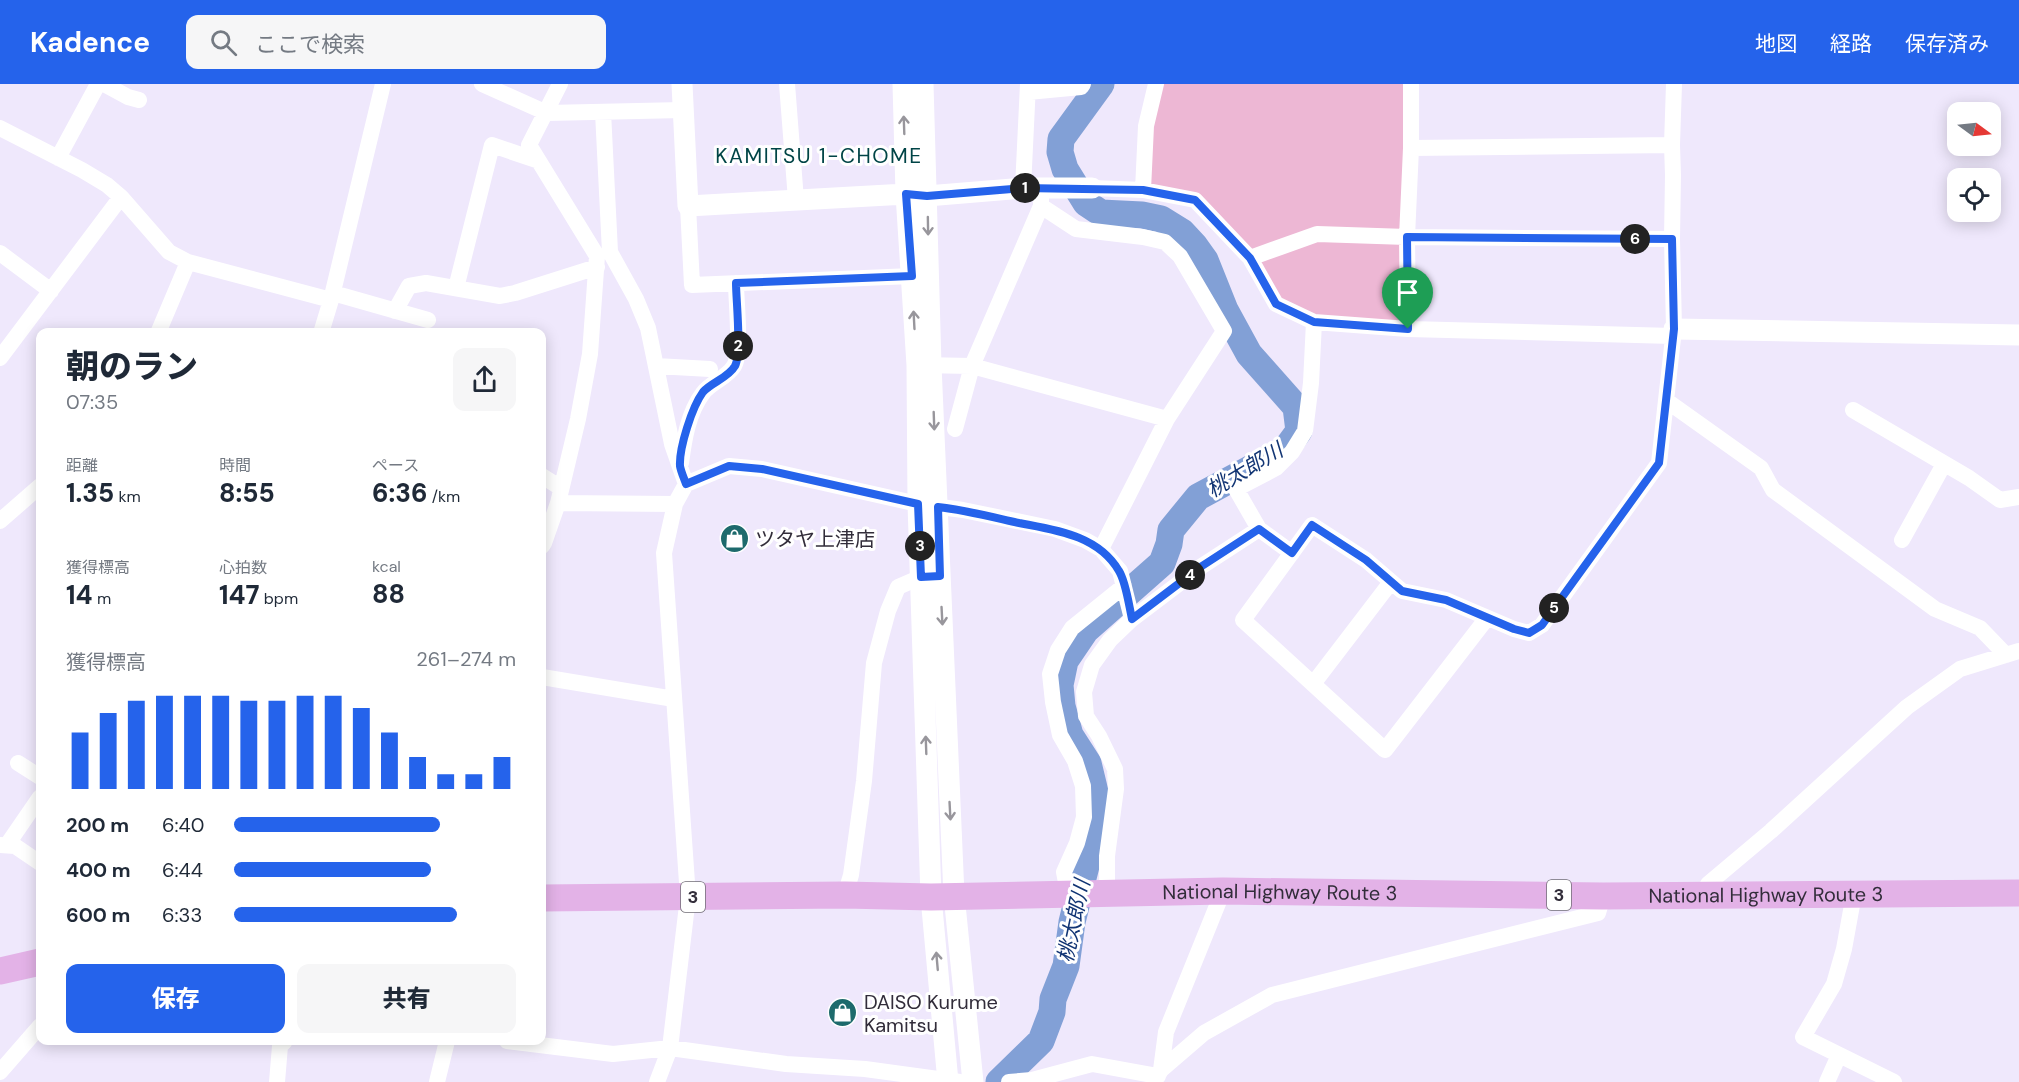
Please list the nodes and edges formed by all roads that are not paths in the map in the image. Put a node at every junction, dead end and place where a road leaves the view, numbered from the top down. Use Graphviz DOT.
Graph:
graph roads {
  1 [pos="98,84"];
  2 [pos="104,84"];
  3 [pos="383,84"];
  4 [pos="482,84"];
  5 [pos="560,84"];
  6 [pos="682,84"];
  7 [pos="788,84"];
  8 [pos="903,84"];
  9 [pos="923,84"];
  10 [pos="1083,84"];
  11 [pos="1156,84"];
  12 [pos="1411,84"];
  13 [pos="1674,84"];
  14 [pos="1028,88"];
  15 [pos="139,100"];
  16 [pos="683,110"];
  17 [pos="603,112"];
  18 [pos="547,113"];
  19 [pos="0,128"];
  20 [pos="1671,146"];
  21 [pos="1411,148"];
  22 [pos="58,158"];
  23 [pos="539,161"];
  24 [pos="1092,188"];
  25 [pos="1143,190"];
  26 [pos="917,195"];
  27 [pos="1035,195"];
  28 [pos="121,197"];
  29 [pos="796,200"];
  30 [pos="688,206"];
  31 [pos="1407,237"];
  32 [pos="1672,239"];
  33 [pos="0,254"];
  34 [pos="601,258"];
  35 [pos="1250,258"];
  36 [pos="188,262"];
  37 [pos="912,276"];
  38 [pos="736,283"];
  39 [pos="456,288"];
  40 [pos="51,291"];
  41 [pos="332,296"];
  42 [pos="395,311"];
  43 [pos="428,320"];
  44 [pos="1314,322"];
  45 [pos="160,328"];
  46 [pos="322,328"];
  47 [pos="1408,329"];
  48 [pos="1673,333"];
  49 [pos="2019,335"];
  50 [pos="0,358"];
  51 [pos="924,365"];
  52 [pos="656,366"];
  53 [pos="972,366"];
  54 [pos="710,369"];
  55 [pos="1667,401"];
  56 [pos="1853,410"];
  57 [pos="1167,420"];
  58 [pos="955,429"];
  59 [pos="1944,464"];
  60 [pos="680,467"];
  61 [pos="546,480"];
  62 [pos="686,484"];
  63 [pos="36,490"];
  64 [pos="560,496"];
  65 [pos="2019,497"];
  66 [pos="675,504"];
  67 [pos="928,505"];
  68 [pos="0,521"];
  69 [pos="1259,529"];
  70 [pos="546,537"];
  71 [pos="1902,540"];
  72 [pos="1101,549"];
  73 [pos="1292,553"];
  74 [pos="930,577"];
  75 [pos="1391,582"];
  76 [pos="1124,586"];
  77 [pos="1487,618"];
  78 [pos="1132,619"];
  79 [pos="2013,653"];
  80 [pos="546,678"];
  81 [pos="1312,684"];
  82 [pos="674,699"];
  83 [pos="18,764"];
  84 [pos="36,775"];
  85 [pos="36,802"];
  86 [pos="3,845"];
  87 [pos="36,860"];
  88 [pos="1223,891"];
  89 [pos="1103,892"];
  90 [pos="1068,893"];
  91 [pos="2019,893"];
  92 [pos="1854,894"];
  93 [pos="845,895"];
  94 [pos="943,896"];
  95 [pos="1603,896"];
  96 [pos="1704,896"];
  97 [pos="688,897"];
  98 [pos="546,898"];
  99 [pos="36,963"];
  100 [pos="0,971"];
  101 [pos="36,1031"];
  102 [pos="281,1045"];
  103 [pos="446,1045"];
  104 [pos="540,1045"];
  105 [pos="670,1048"];
  106 [pos="1839,1054"];
  107 [pos="0,1072"];
  108 [pos="1158,1076"];
  109 [pos="952,1081"];
  110 [pos="277,1082"];
  111 [pos="437,1082"];
  112 [pos="657,1082"];
  113 [pos="973,1082"];
  114 [pos="1009,1082"];
  115 [pos="1827,1082"];
  116 [pos="1894,1082"];
  1 -- 22 [label="street"];
  2 -- 15 [label="street"];
  3 -- 41 [label="street"];
  4 -- 18 [label="street"];
  5 -- 18 [label="street"];
  6 -- 16 [label="street"];
  7 -- 29 [label="street"];
  26 -- 8 [label="street, one-way"];
  9 -- 26 [label="street"];
  10 -- 14 [label="street"];
  11 -- 25 [label="street"];
  12 -- 21 [label="street"];
  13 -- 20 [label="street"];
  14 -- 27 [label="street"];
  16 -- 17 [label="street"];
  16 -- 30 [label="street"];
  17 -- 18 [label="street"];
  17 -- 34 [label="street"];
  18 -- 23 [label="street"];
  19 -- 22 [label="street"];
  20 -- 21 [label="street"];
  20 -- 32 [label="street"];
  21 -- 31 [label="street"];
  22 -- 28 [label="street"];
  23 -- 34 [label="street"];
  23 -- 39 [label="street"];
  24 -- 25 [label="street"];
  24 -- 27 [label="street"];
  25 -- 35 [label="street"];
  26 -- 27 [label="street"];
  26 -- 29 [label="street"];
  26 -- 37 [label="street"];
  26 -- 51 [label="street, one-way"];
  27 -- 53 [label="street"];
  27 -- 57 [label="street"];
  28 -- 36 [label="street"];
  28 -- 40 [label="street"];
  29 -- 30 [label="street"];
  30 -- 38 [label="street"];
  31 -- 32 [label="street"];
  31 -- 35 [label="street"];
  31 -- 47 [label="street"];
  32 -- 48 [label="street"];
  33 -- 40 [label="street"];
  34 -- 39 [label="street"];
  34 -- 52 [label="street"];
  34 -- 64 [label="street"];
  35 -- 44 [label="street"];
  36 -- 41 [label="street"];
  36 -- 45 [label="street"];
  37 -- 38 [label="street"];
  51 -- 37 [label="street, one-way"];
  38 -- 60 [label="street"];
  39 -- 42 [label="street"];
  40 -- 50 [label="street"];
  41 -- 42 [label="street"];
  41 -- 46 [label="street"];
  42 -- 43 [label="street"];
  44 -- 47 [label="street"];
  44 -- 69 [label="street"];
  47 -- 48 [label="street"];
  48 -- 49 [label="street"];
  48 -- 55 [label="street"];
  51 -- 53 [label="street"];
  51 -- 67 [label="street"];
  52 -- 54 [label="street"];
  52 -- 60 [label="street"];
  53 -- 57 [label="street"];
  53 -- 58 [label="street"];
  55 -- 77 [label="street"];
  55 -- 79 [label="street"];
  56 -- 59 [label="street"];
  57 -- 72 [label="street"];
  59 -- 65 [label="street"];
  59 -- 71 [label="street"];
  60 -- 62 [label="street"];
  61 -- 64 [label="street"];
  62 -- 66 [label="street"];
  62 -- 67 [label="street"];
  63 -- 68 [label="street"];
  64 -- 66 [label="street"];
  64 -- 70 [label="street"];
  66 -- 82 [label="street"];
  67 -- 72 [label="street"];
  67 -- 74 [label="street"];
  69 -- 73 [label="street"];
  69 -- 78 [label="street"];
  72 -- 76 [label="street"];
  73 -- 75 [label="street"];
  73 -- 81 [label="street"];
  74 -- 93 [label="street"];
  74 -- 94 [label="street"];
  75 -- 77 [label="street"];
  75 -- 81 [label="street"];
  76 -- 78 [label="street"];
  76 -- 90 [label="street"];
  77 -- 81 [label="street"];
  78 -- 89 [label="street"];
  79 -- 96 [label="street"];
  80 -- 82 [label="street"];
  82 -- 97 [label="street"];
  83 -- 84 [label="street"];
  85 -- 86 [label="street"];
  86 -- 87 [label="street"];
  88 -- 89 [label="highway, National Highway Route 3 / 3"];
  88 -- 95 [label="highway, National Highway Route 3 / 3"];
  88 -- 108 [label="street"];
  89 -- 90 [label="highway, National Highway Route 3 / 3"];
  90 -- 94 [label="highway, National Highway Route 3 / 3"];
  91 -- 92 [label="highway, National Highway Route 3 / 3"];
  92 -- 96 [label="highway, National Highway Route 3 / 3"];
  92 -- 106 [label="street"];
  93 -- 94 [label="highway, National Highway Route 3 / 3"];
  93 -- 97 [label="highway, National Highway Route 3 / 3"];
  109 -- 94 [label="street, one-way"];
  94 -- 113 [label="street"];
  95 -- 96 [label="highway, National Highway Route 3 / 3"];
  95 -- 108 [label="street"];
  97 -- 98 [label="highway, National Highway Route 3 / 3"];
  97 -- 105 [label="street"];
  99 -- 100 [label="highway"];
  101 -- 107 [label="street"];
  102 -- 110 [label="street"];
  103 -- 111 [label="street"];
  104 -- 105 [label="street"];
  105 -- 109 [label="street"];
  105 -- 112 [label="street"];
  106 -- 115 [label="street"];
  106 -- 116 [label="street"];
  108 -- 114 [label="street"];
}
